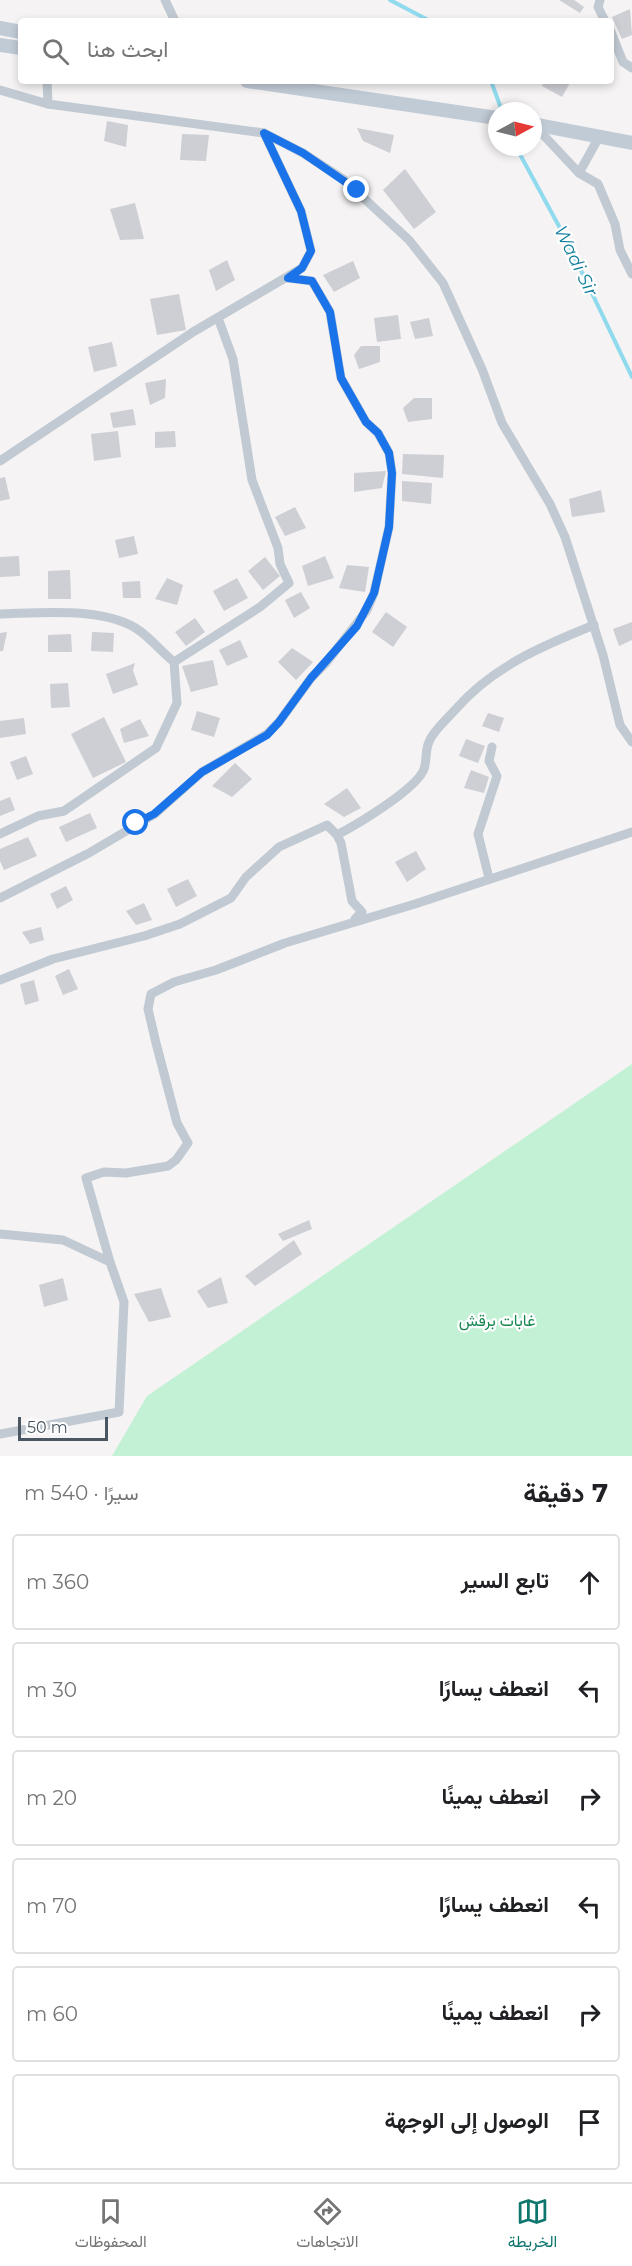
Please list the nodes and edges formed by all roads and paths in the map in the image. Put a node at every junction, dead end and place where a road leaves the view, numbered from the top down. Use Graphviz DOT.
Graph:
graph roads {
  1 [pos="165,0"];
  2 [pos="600,0"];
  3 [pos="173,18"];
  4 [pos="604,18"];
  5 [pos="0,28"];
  6 [pos="18,31"];
  7 [pos="614,40"];
  8 [pos="0,45"];
  9 [pos="18,48"];
  10 [pos="632,68"];
  11 [pos="47,84"];
  12 [pos="267,84"];
  13 [pos="0,90"];
  14 [pos="48,104"];
  15 [pos="488,117"];
  16 [pos="542,125"];
  17 [pos="264,133"];
  18 [pos="542,133"];
  19 [pos="599,136"];
  20 [pos="632,143"];
  21 [pos="579,173"];
  22 [pos="632,274"];
  23 [pos="288,278"];
  24 [pos="218,318"];
  25 [pos="0,461"];
  26 [pos="0,614"];
  27 [pos="594,625"];
  28 [pos="174,662"];
  29 [pos="632,742"];
  30 [pos="492,747"];
  31 [pos="632,832"];
  32 [pos="0,834"];
  33 [pos="337,835"];
  34 [pos="489,878"];
  35 [pos="0,898"];
  36 [pos="353,921"];
  37 [pos="0,980"];
  38 [pos="0,1234"];
  39 [pos="110,1262"];
  40 [pos="0,1434"];
  1 -- 3 [label="street"];
  2 -- 4 [label="street"];
  5 -- 6 [label="main road"];
  7 -- 10 [label="street"];
  8 -- 9 [label="main road"];
  11 -- 14 [label="street"];
  12 -- 15 [label="main road"];
  13 -- 14 [label="street"];
  14 -- 17 [label="street"];
  16 -- 19 [label="main road"];
  17 -- 23 [label="street"];
  17 -- 27 [label="street"];
  18 -- 21 [label="street"];
  19 -- 20 [label="main road"];
  19 -- 21 [label="street"];
  21 -- 22 [label="street"];
  23 -- 24 [label="street"];
  23 -- 35 [label="street"];
  24 -- 25 [label="street"];
  24 -- 28 [label="street"];
  26 -- 28 [label="street"];
  27 -- 29 [label="street"];
  27 -- 33 [label="street"];
  28 -- 32 [label="street"];
  30 -- 34 [label="street"];
  31 -- 34 [label="street"];
  33 -- 36 [label="street"];
  33 -- 37 [label="street"];
  34 -- 36 [label="street"];
  36 -- 39 [label="street"];
  38 -- 39 [label="street"];
  39 -- 40 [label="street"];
}
